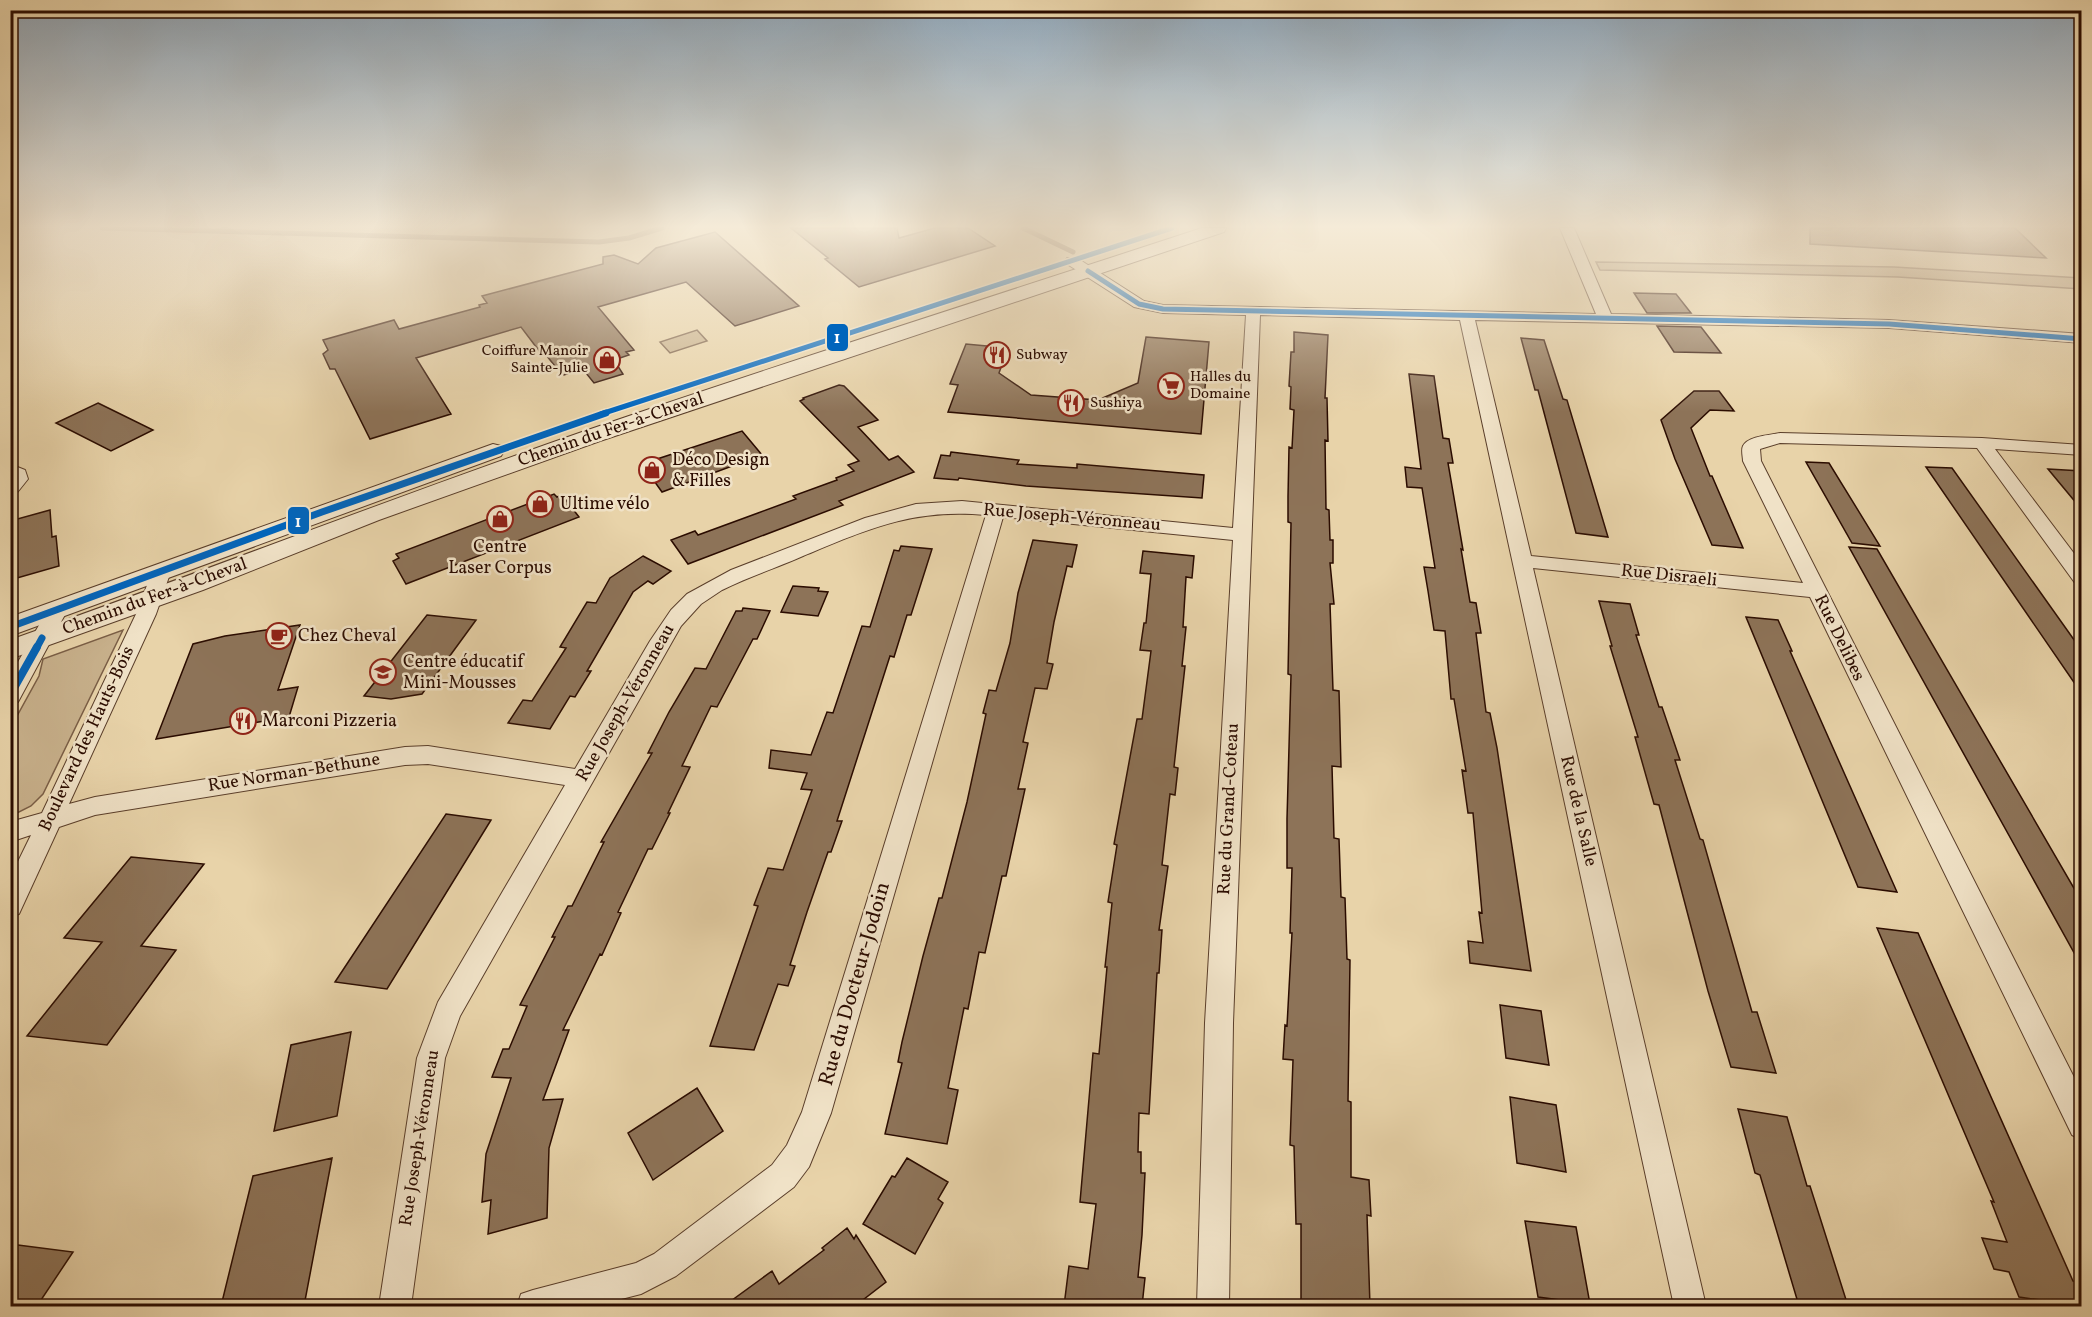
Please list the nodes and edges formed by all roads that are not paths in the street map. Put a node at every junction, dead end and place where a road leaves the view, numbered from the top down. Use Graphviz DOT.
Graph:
graph roads {
  1 [pos="986,289"];
  2 [pos="1008,289"];
  3 [pos="1034,289"];
  4 [pos="1116,289"];
  5 [pos="1593,289"];
  6 [pos="991,304"];
  7 [pos="1253,312"];
  8 [pos="1467,316"];
  9 [pos="1605,318"];
  10 [pos="2082,339"];
  11 [pos="1982,443"];
  12 [pos="2082,450"];
  13 [pos="10,469"];
  14 [pos="10,490"];
  15 [pos="996,511"];
  16 [pos="1242,535"];
  17 [pos="1523,561"];
  18 [pos="161,571"];
  19 [pos="2082,578"];
  20 [pos="1815,591"];
  21 [pos="152,599"];
  22 [pos="58,609"];
  23 [pos="10,627"];
  24 [pos="42,638"];
  25 [pos="10,650"];
  26 [pos="10,696"];
  27 [pos="582,779"];
  28 [pos="50,819"];
  29 [pos="10,832"];
  30 [pos="10,906"];
  31 [pos="2082,1125"];
  32 [pos="395,1306"];
  33 [pos="533,1306"];
  34 [pos="1213,1306"];
  35 [pos="1690,1306"];
  1 -- 18 [label="street, Chemin du Fer-à-Cheval"];
  2 -- 6 [label="street"];
  3 -- 6 [label="street, Chemin du Fer-à-Cheval"];
  4 -- 7 [label="street"];
  5 -- 9 [label="street"];
  6 -- 21 [label="street, Chemin du Fer-à-Cheval"];
  7 -- 8 [label="street"];
  7 -- 16 [label="street, Rue du Grand-Coteau"];
  8 -- 9 [label="street"];
  8 -- 17 [label="street, Rue de la Salle"];
  9 -- 10 [label="street"];
  11 -- 12 [label="street, Rue Delibes"];
  11 -- 19 [label="street"];
  11 -- 20 [label="street, Rue Delibes"];
  13 -- 14 [label="street"];
  15 -- 16 [label="street, Rue Joseph-Véronneau"];
  15 -- 27 [label="street, Rue Joseph-Véronneau"];
  15 -- 33 [label="street, Rue du Docteur-Jodoin"];
  16 -- 34 [label="street, Rue du Grand-Coteau"];
  17 -- 20 [label="street, Rue Disraeli"];
  17 -- 35 [label="street, Rue de la Salle"];
  18 -- 21 [label="street, Boulevard des Hauts-Bois"];
  18 -- 22 [label="street, Chemin du Fer-à-Cheval"];
  20 -- 31 [label="street, Rue Delibes"];
  21 -- 24 [label="street, Chemin du Fer-à-Cheval"];
  21 -- 28 [label="street, Boulevard des Hauts-Bois"];
  22 -- 23 [label="street, Chemin du Fer-à-Cheval"];
  22 -- 24 [label="street"];
  24 -- 25 [label="street, Chemin du Fer-à-Cheval"];
  24 -- 26 [label="street"];
  27 -- 28 [label="street, Rue Norman-Bethune"];
  27 -- 32 [label="street, Rue Joseph-Véronneau"];
  28 -- 29 [label="street, Rue Norman-Bethune"];
  28 -- 30 [label="street, Boulevard des Hauts-Bois"];
}
